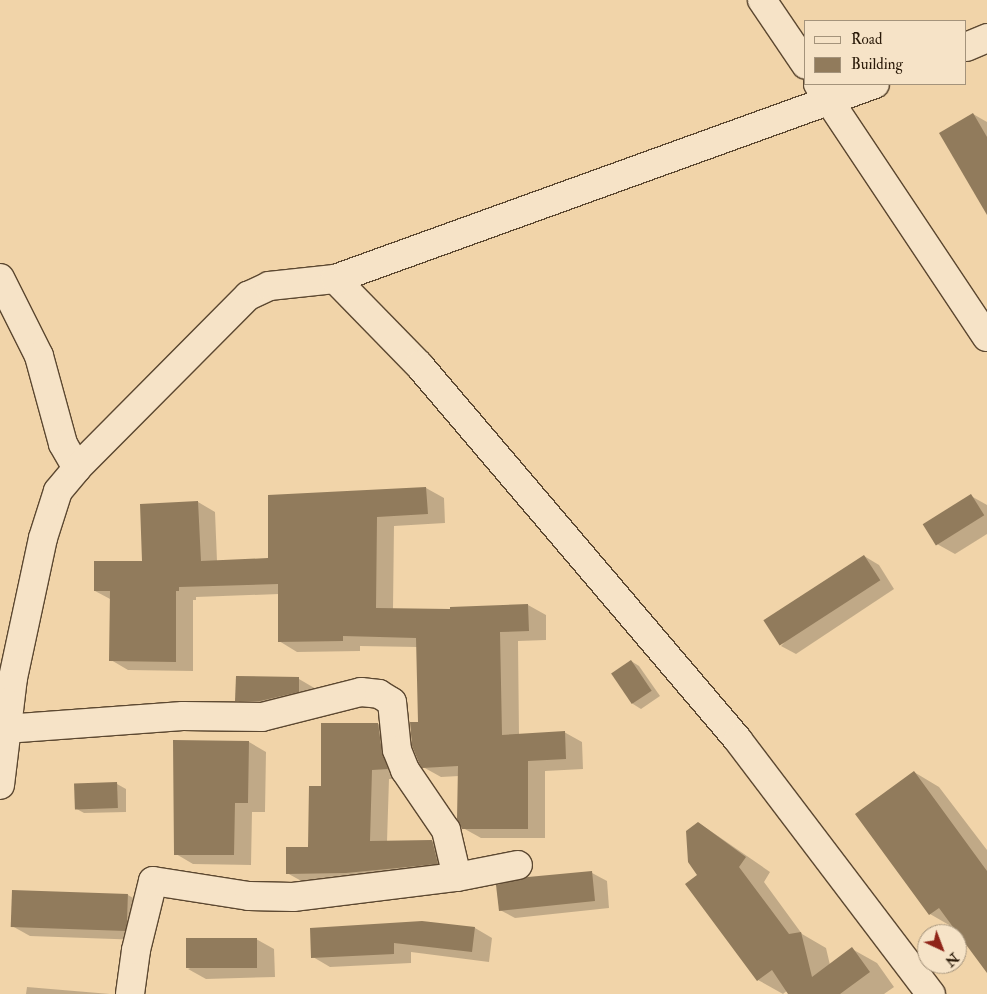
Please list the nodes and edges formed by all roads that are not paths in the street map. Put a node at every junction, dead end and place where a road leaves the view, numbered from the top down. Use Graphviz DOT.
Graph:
graph roads {
  1 [pos="762,0"];
  2 [pos="987,38"];
  3 [pos="967,47"];
  4 [pos="804,62"];
  5 [pos="869,85"];
  6 [pos="825,93"];
  7 [pos="0,278"];
  8 [pos="335,279"];
  9 [pos="987,337"];
  10 [pos="76,468"];
  11 [pos="5,729"];
  12 [pos="0,785"];
  13 [pos="518,865"];
  14 [pos="457,876"];
  15 [pos="130,994"];
  16 [pos="931,994"];
  1 -- 4 [label="street"];
  2 -- 3 [label="street"];
  5 -- 6 [label="street"];
  6 -- 8 [label="street"];
  6 -- 9 [label="street"];
  7 -- 10 [label="street"];
  8 -- 10 [label="street"];
  8 -- 16 [label="street"];
  10 -- 11 [label="street"];
  11 -- 12 [label="street"];
  11 -- 14 [label="street"];
  13 -- 14 [label="street"];
  14 -- 15 [label="street"];
}
